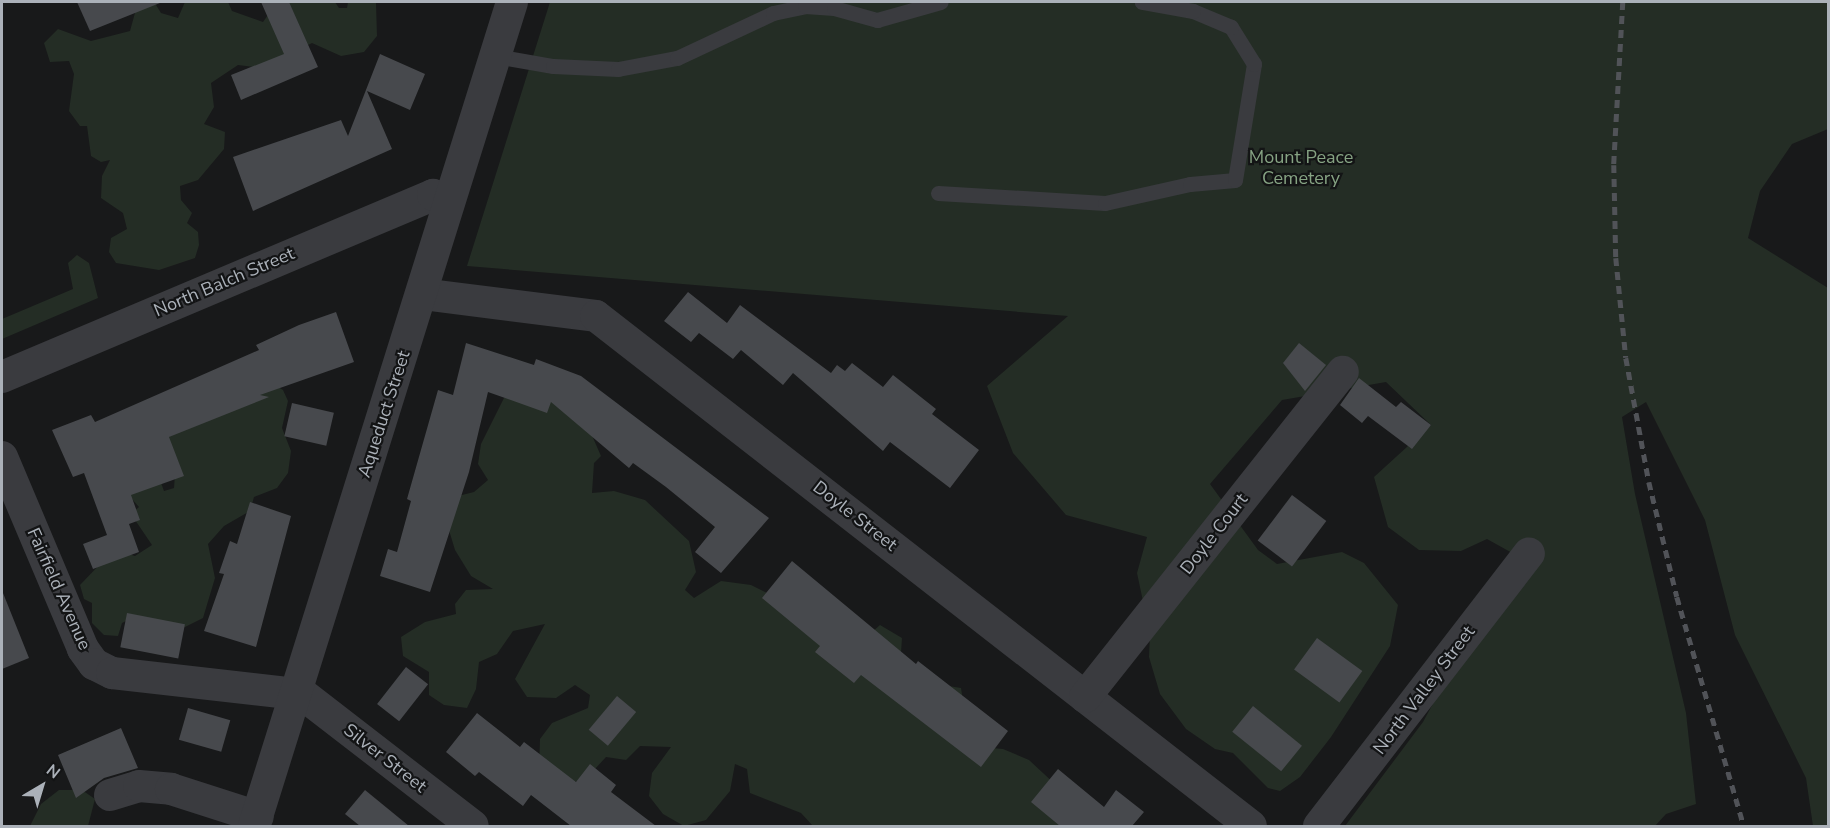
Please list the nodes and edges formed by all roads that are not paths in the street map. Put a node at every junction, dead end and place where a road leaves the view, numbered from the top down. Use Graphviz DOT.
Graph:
graph roads {
  1 [pos="512,2"];
  2 [pos="941,2"];
  3 [pos="1142,2"];
  4 [pos="835,5"];
  5 [pos="495,57"];
  6 [pos="938,193"];
  7 [pos="449,200"];
  8 [pos="422,294"];
  9 [pos="1343,372"];
  10 [pos="2,377"];
  11 [pos="2,457"];
  12 [pos="1528,553"];
  13 [pos="297,692"];
  14 [pos="1085,697"];
  15 [pos="110,795"];
  16 [pos="256,822"];
  17 [pos="473,826"];
  18 [pos="1251,826"];
  19 [pos="1319,826"];
  1 -- 5 [label="street, Aqueduct Street"];
  2 -- 4 [label="lane"];
  3 -- 6 [label="lane"];
  4 -- 5 [label="lane"];
  5 -- 7 [label="street, Aqueduct Street"];
  7 -- 8 [label="street, Aqueduct Street"];
  7 -- 10 [label="street, North Balch Street"];
  8 -- 13 [label="street, Aqueduct Street"];
  8 -- 14 [label="street, Doyle Street"];
  9 -- 14 [label="street, Doyle Court"];
  11 -- 13 [label="street, Fairfield Avenue"];
  12 -- 19 [label="street, North Valley Street"];
  13 -- 16 [label="street, Aqueduct Street"];
  13 -- 17 [label="street, Silver Street"];
  14 -- 18 [label="street, Doyle Street"];
  15 -- 16 [label="street"];
}
